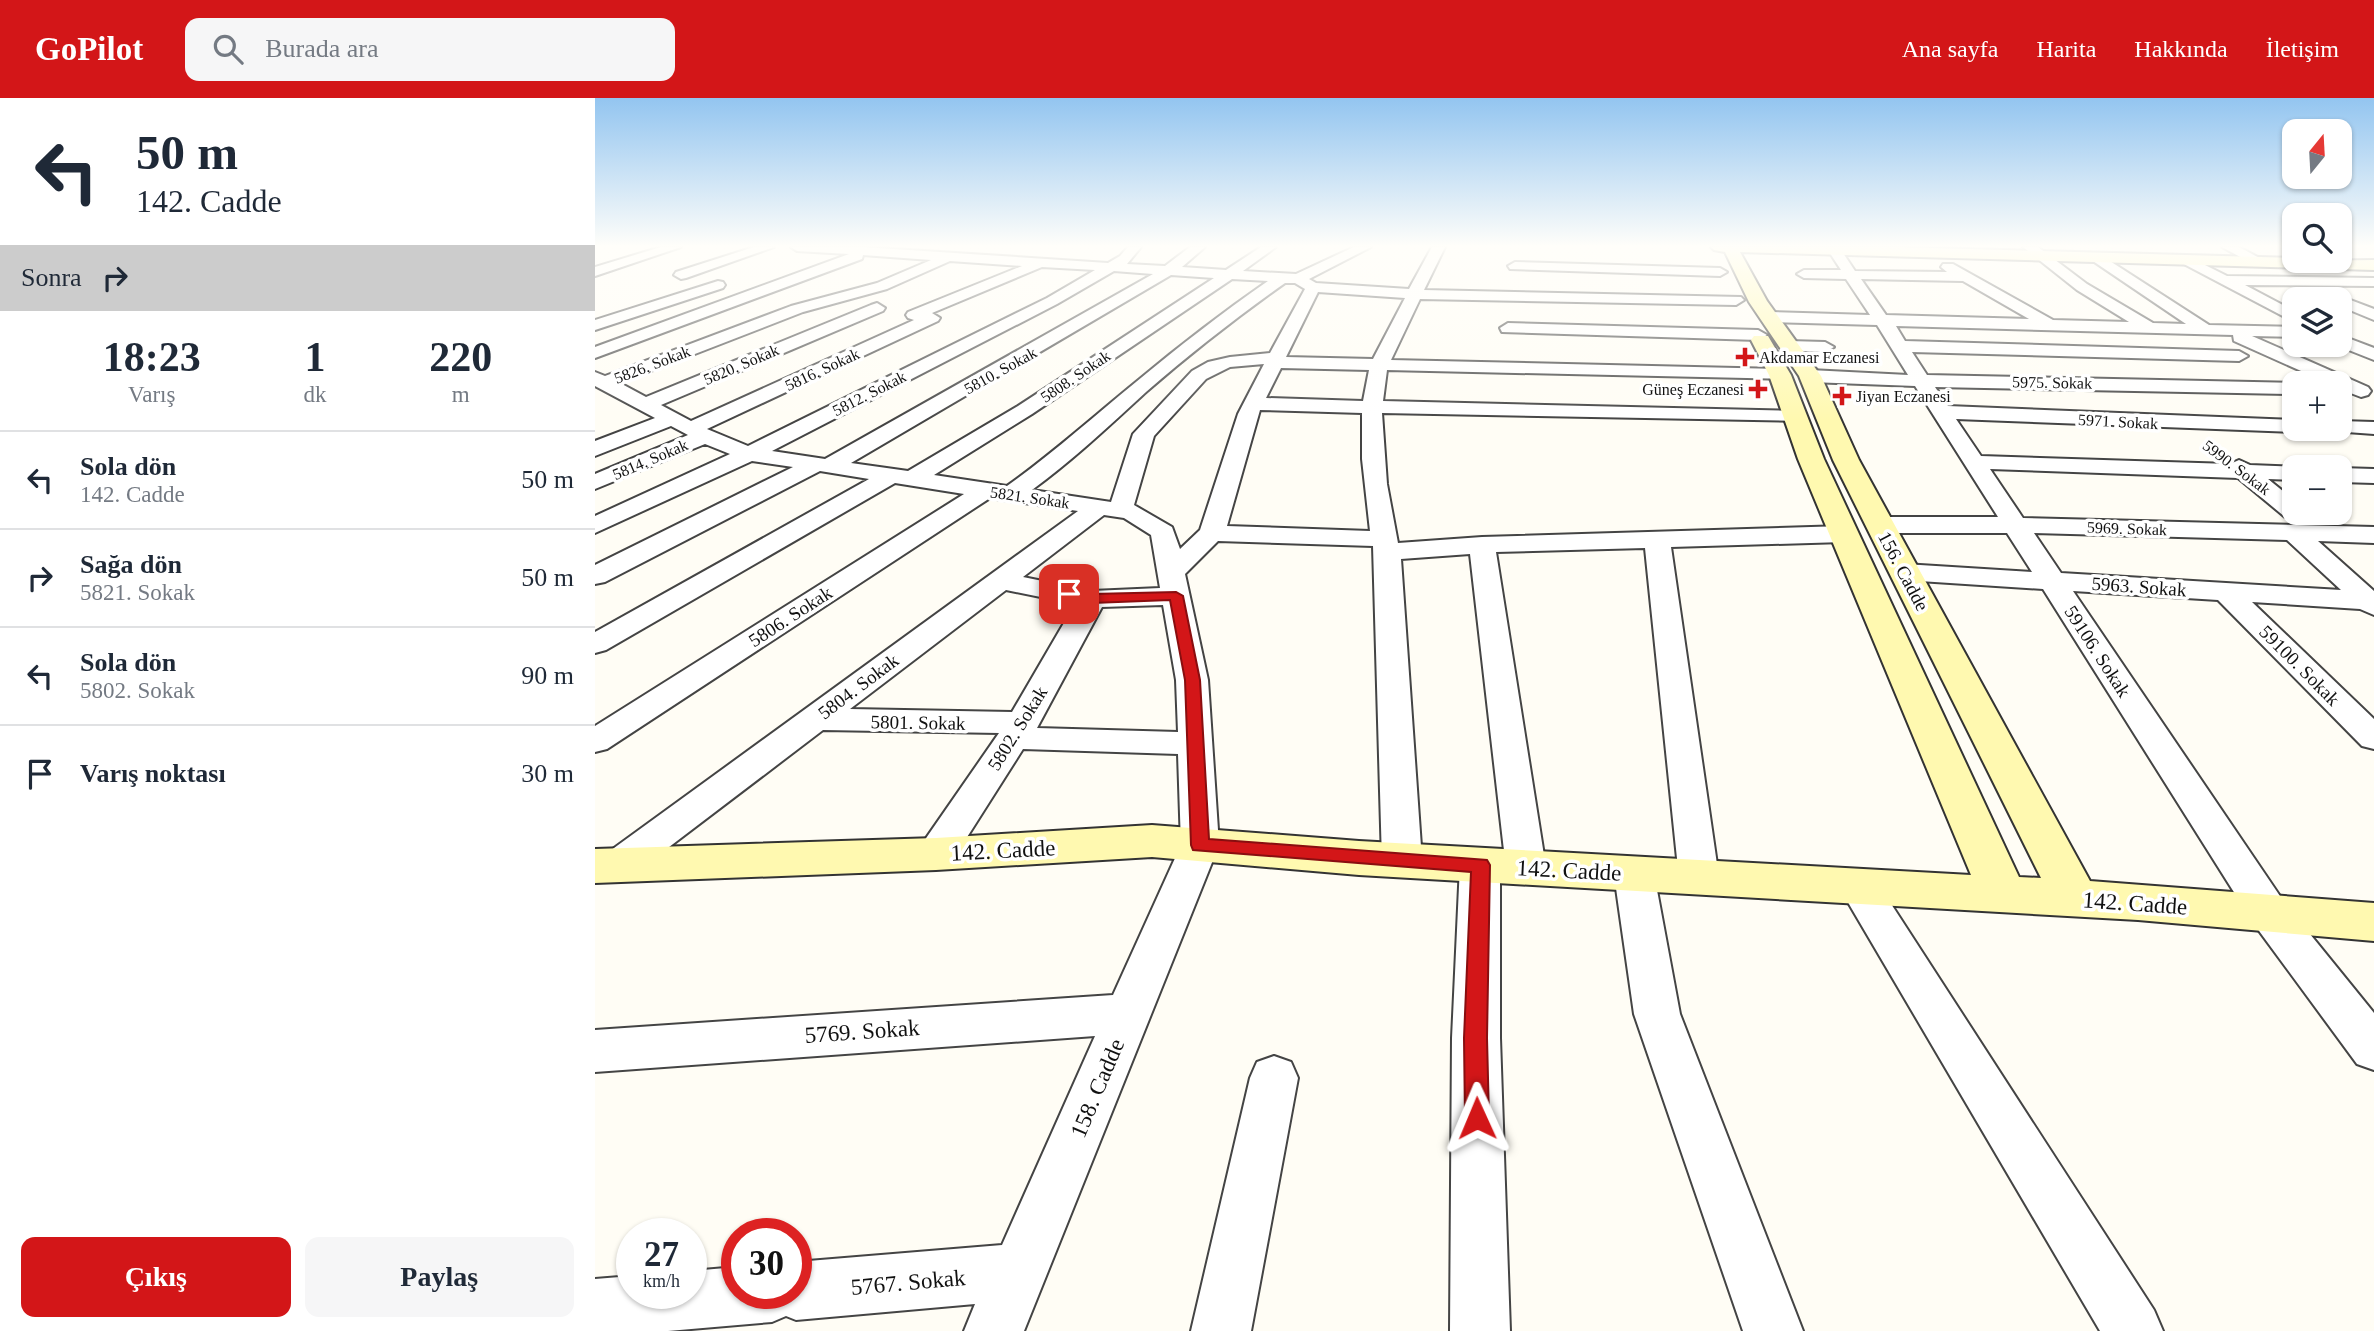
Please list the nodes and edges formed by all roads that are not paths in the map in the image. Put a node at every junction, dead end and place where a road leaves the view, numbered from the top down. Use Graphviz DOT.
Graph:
graph roads {
  1 [pos="657,305"];
  2 [pos="727,305"];
  3 [pos="818,305"];
  4 [pos="859,305"];
  5 [pos="924,305"];
  6 [pos="1045,305"];
  7 [pos="1111,305"];
  8 [pos="1178,305"];
  9 [pos="1252,305"];
  10 [pos="1294,305"];
  11 [pos="1405,305"];
  12 [pos="1508,305"];
  13 [pos="1614,305"];
  14 [pos="1741,305"];
  15 [pos="1759,305"];
  16 [pos="1878,305"];
  17 [pos="1923,305"];
  18 [pos="2015,305"];
  19 [pos="2111,305"];
  20 [pos="2167,305"];
  21 [pos="2356,305"];
  22 [pos="1881,308"];
  23 [pos="895,311"];
  24 [pos="1099,312"];
  25 [pos="2374,315"];
  26 [pos="1164,316"];
  27 [pos="1223,320"];
  28 [pos="1941,323"];
  29 [pos="595,325"];
  30 [pos="1764,326"];
  31 [pos="2052,326"];
  32 [pos="2148,327"];
  33 [pos="2172,328"];
  34 [pos="2205,329"];
  35 [pos="2224,330"];
  36 [pos="2282,332"];
  37 [pos="2352,345"];
  38 [pos="1900,346"];
  39 [pos="1825,347"];
  40 [pos="1954,347"];
  41 [pos="595,353"];
  42 [pos="2374,355"];
  43 [pos="2239,356"];
  44 [pos="1275,360"];
  45 [pos="1379,365"];
  46 [pos="1793,365"];
  47 [pos="1501,368"];
  48 [pos="1627,371"];
  49 [pos="2282,375"];
  50 [pos="1921,381"];
  51 [pos="1984,382"];
  52 [pos="2282,388"];
  53 [pos="2367,391"];
  54 [pos="614,392"];
  55 [pos="2352,397"];
  56 [pos="1253,404"];
  57 [pos="1371,406"];
  58 [pos="2374,409"];
  59 [pos="1941,412"];
  60 [pos="1795,417"];
  61 [pos="2178,424"];
  62 [pos="2282,426"];
  63 [pos="2352,427"];
  64 [pos="689,428"];
  65 [pos="2374,428"];
  66 [pos="595,449"];
  67 [pos="749,453"];
  68 [pos="1974,462"];
  69 [pos="823,465"];
  70 [pos="2245,472"];
  71 [pos="2282,473"];
  72 [pos="2352,475"];
  73 [pos="2374,475"];
  74 [pos="902,477"];
  75 [pos="595,482"];
  76 [pos="999,492"];
  77 [pos="2282,506"];
  78 [pos="1109,509"];
  79 [pos="2282,523"];
  80 [pos="595,524"];
  81 [pos="1880,525"];
  82 [pos="2015,525"];
  83 [pos="2303,525"];
  84 [pos="2313,525"];
  85 [pos="1212,533"];
  86 [pos="1844,534"];
  87 [pos="2374,535"];
  88 [pos="1657,541"];
  89 [pos="1482,545"];
  90 [pos="1386,546"];
  91 [pos="1904,572"];
  92 [pos="595,576"];
  93 [pos="1000,580"];
  94 [pos="2051,580"];
  95 [pos="1174,584"];
  96 [pos="2226,593"];
  97 [pos="1092,598"];
  98 [pos="2372,603"];
  99 [pos="595,644"];
  100 [pos="2334,699"];
  101 [pos="2374,701"];
  102 [pos="814,719"];
  103 [pos="1018,731"];
  104 [pos="2374,738"];
  105 [pos="595,741"];
  106 [pos="1195,744"];
  107 [pos="1200,845"];
  108 [pos="936,854"];
  109 [pos="1402,861"];
  110 [pos="606,866"];
  111 [pos="1503,867"];
  112 [pos="1634,874"];
  113 [pos="1699,878"];
  114 [pos="1859,887"];
  115 [pos="2003,894"];
  116 [pos="2075,898"];
  117 [pos="2269,913"];
  118 [pos="2374,922"];
  119 [pos="1129,1014"];
  120 [pos="2374,1049"];
  121 [pos="595,1051"];
  122 [pos="1274,1078"];
  123 [pos="1019,1272"];
  124 [pos="812,1290"];
  125 [pos="721,1297"];
  126 [pos="595,1308"];
  127 [pos="994,1331"];
  128 [pos="1221,1331"];
  129 [pos="1480,1331"];
  130 [pos="1773,1331"];
  131 [pos="2133,1331"];
  1 -- 29 [label="street"];
  2 -- 41 [label="street"];
  3 -- 54 [label="street, 5826. Sokak"];
  4 -- 23 [label="street"];
  5 -- 23 [label="street"];
  6 -- 24 [label="street"];
  6 -- 67 [label="street, 5812. Sokak"];
  7 -- 24 [label="street, 5810. Sokak"];
  8 -- 26 [label="street, 5808. Sokak"];
  9 -- 27 [label="street, 5806. Sokak"];
  10 -- 44 [label="street"];
  11 -- 45 [label="street"];
  12 -- 47 [label="street"];
  13 -- 48 [label="street"];
  14 -- 30 [label="street, 156. Cadde"];
  15 -- 30 [label="street, 156. Cadde"];
  16 -- 22 [label="street, 59106. Sokak"];
  17 -- 28 [label="street"];
  18 -- 31 [label="street"];
  19 -- 32 [label="street"];
  20 -- 34 [label="street"];
  21 -- 25 [label="street"];
  22 -- 28 [label="street"];
  22 -- 30 [label="street"];
  22 -- 38 [label="street, 59106. Sokak"];
  23 -- 54 [label="street, 5820. Sokak"];
  23 -- 64 [label="street, 5816. Sokak"];
  24 -- 26 [label="street"];
  24 -- 69 [label="street, 5810. Sokak"];
  26 -- 27 [label="street"];
  26 -- 74 [label="street, 5808. Sokak"];
  27 -- 76 [label="street, 5806. Sokak"];
  28 -- 31 [label="street"];
  30 -- 46 [label="street, 156. Cadde"];
  30 -- 48 [label="street"];
  31 -- 32 [label="street"];
  32 -- 33 [label="street"];
  33 -- 34 [label="street"];
  33 -- 43 [label="street"];
  34 -- 35 [label="street"];
  35 -- 36 [label="street"];
  35 -- 53 [label="street"];
  37 -- 42 [label="street"];
  38 -- 40 [label="street"];
  38 -- 50 [label="street, 59106. Sokak"];
  39 -- 46 [label="street"];
  40 -- 43 [label="street"];
  40 -- 51 [label="street"];
  43 -- 49 [label="street"];
  44 -- 45 [label="street"];
  44 -- 56 [label="street"];
  44 -- 78 [label="street"];
  45 -- 47 [label="street"];
  45 -- 57 [label="street"];
  46 -- 48 [label="street"];
  46 -- 50 [label="street, 5975. Sokak"];
  46 -- 60 [label="street, 156. Cadde"];
  46 -- 81 [label="street, 156. Cadde"];
  47 -- 48 [label="street"];
  47 -- 48 [label="street"];
  47 -- 48 [label="street"];
  47 -- 57 [label="street"];
  48 -- 60 [label="street"];
  50 -- 51 [label="street, 5975. Sokak"];
  50 -- 59 [label="street, 59106. Sokak"];
  51 -- 52 [label="street, 5975. Sokak"];
  54 -- 64 [label="street, 5821. Sokak"];
  55 -- 58 [label="street"];
  56 -- 57 [label="street"];
  56 -- 85 [label="street"];
  57 -- 90 [label="street"];
  59 -- 61 [label="street, 5971. Sokak"];
  59 -- 68 [label="street, 59106. Sokak"];
  60 -- 86 [label="street, 156. Cadde"];
  61 -- 62 [label="street, 5971. Sokak"];
  61 -- 70 [label="street, 5990. Sokak"];
  63 -- 65 [label="street"];
  64 -- 66 [label="street"];
  64 -- 67 [label="street, 5821. Sokak"];
  64 -- 75 [label="street, 5814. Sokak"];
  67 -- 69 [label="street, 5821. Sokak"];
  67 -- 80 [label="street, 5812. Sokak"];
  68 -- 70 [label="street"];
  68 -- 82 [label="street, 59106. Sokak"];
  69 -- 74 [label="street, 5821. Sokak"];
  69 -- 92 [label="street, 5810. Sokak"];
  70 -- 71 [label="street"];
  70 -- 77 [label="street, 5990. Sokak"];
  72 -- 73 [label="street"];
  74 -- 76 [label="street, 5821. Sokak"];
  74 -- 99 [label="street, 5808. Sokak"];
  76 -- 78 [label="street, 5821. Sokak"];
  76 -- 105 [label="street, 5806. Sokak"];
  78 -- 93 [label="street, 5804. Sokak"];
  78 -- 95 [label="street, 5821. Sokak"];
  79 -- 82 [label="street, 5969. Sokak"];
  81 -- 82 [label="street, 5969. Sokak"];
  81 -- 91 [label="street, 156. Cadde"];
  82 -- 94 [label="street, 59106. Sokak"];
  83 -- 98 [label="street, 5990. Sokak"];
  84 -- 87 [label="street, 5969. Sokak"];
  85 -- 90 [label="street"];
  85 -- 95 [label="street"];
  86 -- 88 [label="street"];
  86 -- 115 [label="street, 156. Cadde"];
  88 -- 89 [label="street"];
  88 -- 113 [label="street"];
  89 -- 90 [label="street"];
  89 -- 111 [label="street"];
  90 -- 109 [label="street"];
  91 -- 94 [label="street, 5963. Sokak"];
  91 -- 116 [label="street, 156. Cadde"];
  93 -- 97 [label="street"];
  93 -- 102 [label="street, 5804. Sokak"];
  94 -- 96 [label="street, 5963. Sokak"];
  94 -- 117 [label="street, 59106. Sokak"];
  95 -- 97 [label="street"];
  95 -- 106 [label="street, 5821. Sokak"];
  96 -- 98 [label="street, 5963. Sokak"];
  96 -- 100 [label="street, 59100. Sokak"];
  97 -- 103 [label="street, 5802. Sokak"];
  100 -- 101 [label="street"];
  100 -- 104 [label="street, 59100. Sokak"];
  102 -- 103 [label="street, 5801. Sokak"];
  102 -- 110 [label="street, 5804. Sokak"];
  103 -- 106 [label="street, 5801. Sokak"];
  103 -- 108 [label="street, 5802. Sokak"];
  106 -- 107 [label="street, 5821. Sokak"];
  107 -- 108 [label="street, 142. Cadde"];
  107 -- 109 [label="street, 142. Cadde"];
  107 -- 119 [label="street, 158. Cadde"];
  108 -- 110 [label="street, 142. Cadde"];
  109 -- 111 [label="street, 142. Cadde"];
  111 -- 112 [label="street, 142. Cadde"];
  111 -- 129 [label="street"];
  112 -- 113 [label="street, 142. Cadde"];
  112 -- 130 [label="street"];
  113 -- 114 [label="street, 142. Cadde"];
  114 -- 115 [label="street, 142. Cadde"];
  114 -- 131 [label="street"];
  115 -- 116 [label="street, 142. Cadde"];
  116 -- 117 [label="street, 142. Cadde"];
  117 -- 118 [label="street, 142. Cadde"];
  117 -- 120 [label="street, 59106. Sokak"];
  119 -- 121 [label="street, 5769. Sokak"];
  119 -- 123 [label="street, 158. Cadde"];
  122 -- 128 [label="street"];
  123 -- 124 [label="street, 5767. Sokak"];
  123 -- 127 [label="street, 158. Cadde"];
  125 -- 126 [label="street"];
}
